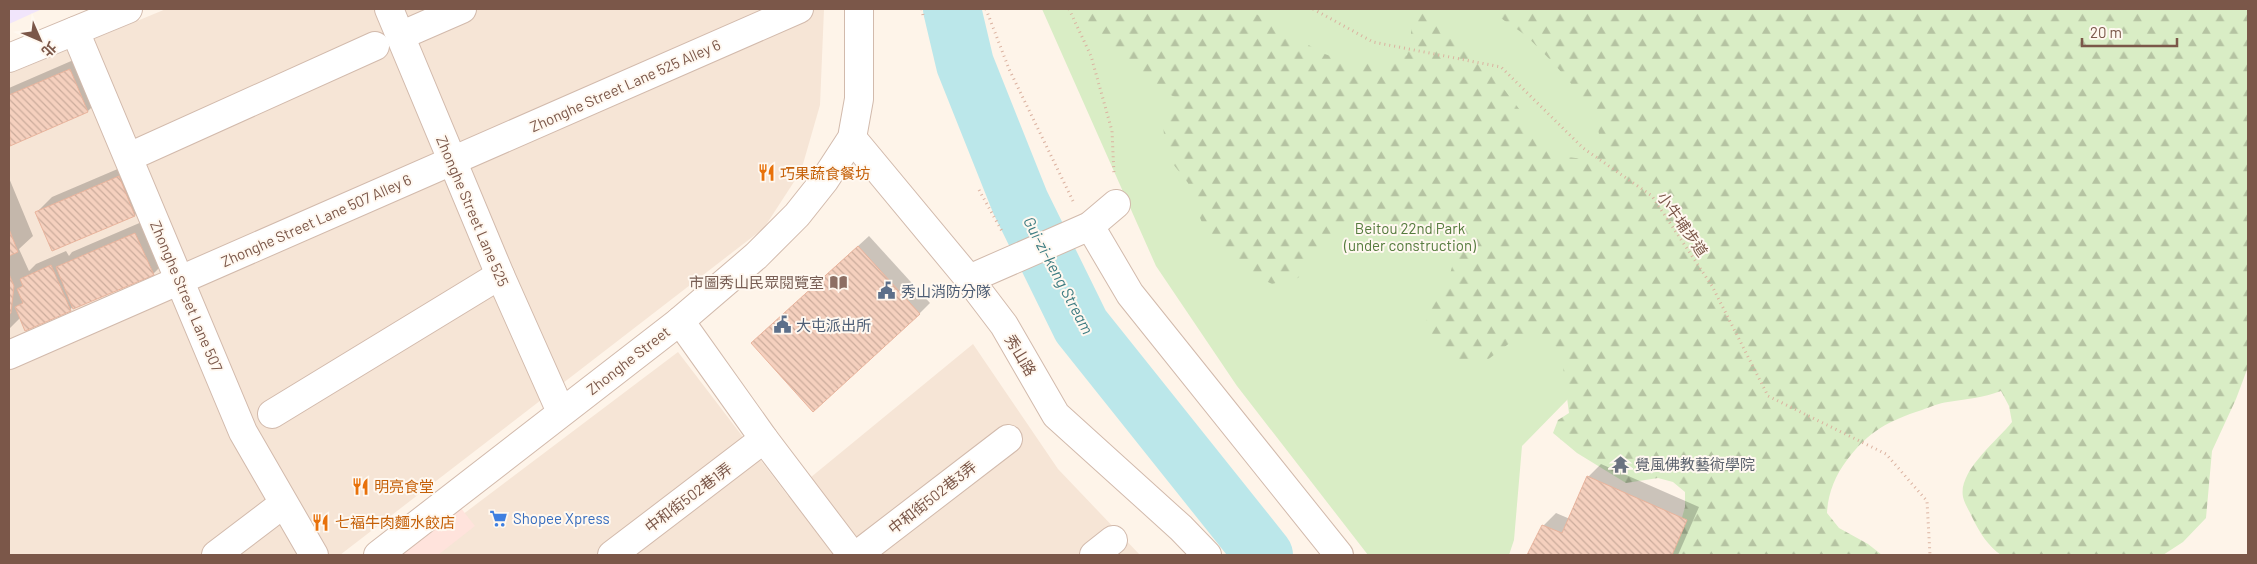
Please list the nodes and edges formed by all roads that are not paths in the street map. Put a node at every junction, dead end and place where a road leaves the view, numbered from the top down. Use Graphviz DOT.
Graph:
graph roads {
  1 [pos="128,9"];
  2 [pos="389,9"];
  3 [pos="462,9"];
  4 [pos="799,9"];
  5 [pos="859,9"];
  6 [pos="75,31"];
  7 [pos="388,41"];
  8 [pos="9,58"];
  9 [pos="852,138"];
  10 [pos="129,157"];
  11 [pos="451,161"];
  12 [pos="1116,204"];
  13 [pos="1090,226"];
  14 [pos="500,275"];
  15 [pos="970,279"];
  16 [pos="181,280"];
  17 [pos="680,320"];
  18 [pos="9,355"];
  19 [pos="561,412"];
  20 [pos="272,414"];
  21 [pos="764,439"];
  22 [pos="1008,439"];
  23 [pos="283,504"];
  24 [pos="216,555"];
  25 [pos="314,555"];
  26 [pos="378,555"];
  27 [pos="612,555"];
  28 [pos="852,555"];
  29 [pos="857,555"];
  30 [pos="1207,555"];
  31 [pos="1339,555"];
  1 -- 6 [label="street"];
  2 -- 7 [label="street, Zhonghe Street Lane 525"];
  3 -- 7 [label="street"];
  4 -- 11 [label="street, Zhonghe Street Lane 525 Alley 6"];
  5 -- 9 [label="street"];
  6 -- 8 [label="street"];
  6 -- 10 [label="street, Zhonghe Street Lane 507"];
  7 -- 10 [label="street"];
  7 -- 11 [label="street, Zhonghe Street Lane 525"];
  9 -- 15 [label="street, 秀山路"];
  9 -- 17 [label="street, Zhonghe Street"];
  10 -- 16 [label="street, Zhonghe Street Lane 507"];
  11 -- 14 [label="street, Zhonghe Street Lane 525"];
  11 -- 16 [label="street, Zhonghe Street Lane 507 Alley 6"];
  12 -- 13 [label="street"];
  13 -- 15 [label="street"];
  13 -- 31 [label="street"];
  14 -- 19 [label="street, Zhonghe Street Lane 525"];
  14 -- 20 [label="street"];
  15 -- 30 [label="street, 秀山路"];
  16 -- 18 [label="street, Zhonghe Street Lane 507 Alley 6"];
  16 -- 23 [label="street, Zhonghe Street Lane 507"];
  17 -- 19 [label="street, Zhonghe Street"];
  17 -- 21 [label="street"];
  19 -- 26 [label="street, Zhonghe Street"];
  21 -- 27 [label="street, 中和街502巷1弄"];
  21 -- 28 [label="street"];
  22 -- 29 [label="street, 中和街502巷3弄"];
  23 -- 24 [label="street"];
  23 -- 25 [label="street, Zhonghe Street Lane 507"];
}
